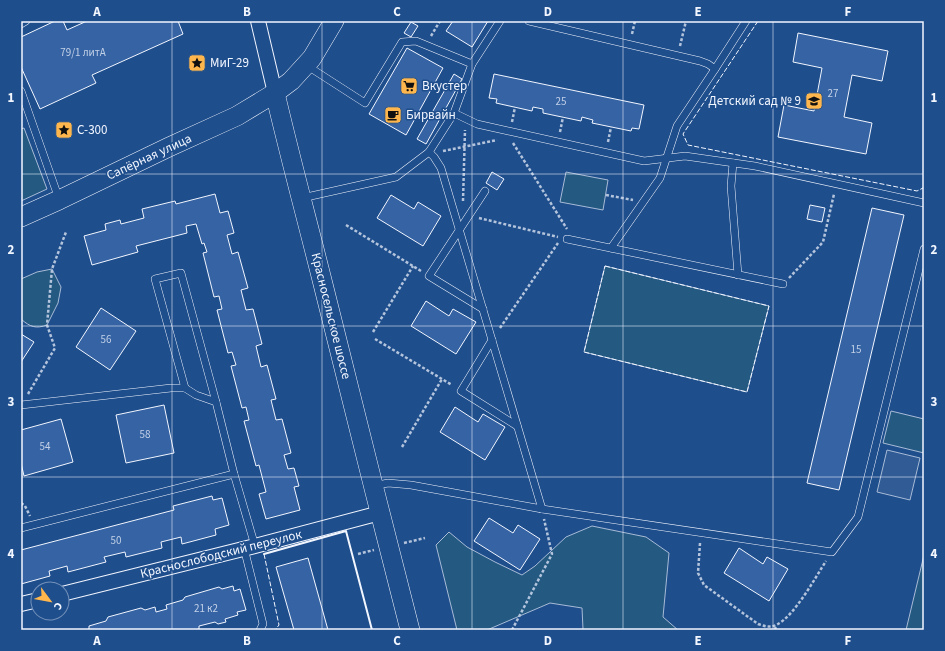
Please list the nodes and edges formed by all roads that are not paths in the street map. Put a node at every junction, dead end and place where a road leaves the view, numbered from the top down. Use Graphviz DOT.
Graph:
graph roads {
  1 [pos="26,21"];
  2 [pos="258,21"];
  3 [pos="334,21"];
  4 [pos="500,21"];
  5 [pos="529,21"];
  6 [pos="746,21"];
  7 [pos="21,24"];
  8 [pos="472,64"];
  9 [pos="306,65"];
  10 [pos="715,70"];
  11 [pos="275,93"];
  12 [pos="22,94"];
  13 [pos="454,113"];
  14 [pos="429,152"];
  15 [pos="667,158"];
  16 [pos="733,163"];
  17 [pos="485,191"];
  18 [pos="302,198"];
  19 [pos="59,200"];
  20 [pos="924,203"];
  21 [pos="21,217"];
  22 [pos="459,230"];
  23 [pos="567,239"];
  24 [pos="611,248"];
  25 [pos="924,249"];
  26 [pos="738,274"];
  27 [pos="783,284"];
  28 [pos="483,309"];
  29 [pos="492,340"];
  30 [pos="184,388"];
  31 [pos="216,402"];
  32 [pos="22,405"];
  33 [pos="517,426"];
  34 [pos="234,474"];
  35 [pos="373,486"];
  36 [pos="542,509"];
  37 [pos="380,512"];
  38 [pos="21,528"];
  39 [pos="250,547"];
  40 [pos="70,592"];
  41 [pos="260,630"];
  42 [pos="410,630"];
  1 -- 7 [label="lane"];
  2 -- 11 [label="street"];
  3 -- 9 [label="main road"];
  4 -- 8 [label="lane"];
  5 -- 10 [label="lane"];
  6 -- 10 [label="lane"];
  8 -- 9 [label="lane"];
  8 -- 13 [label="lane"];
  9 -- 11 [label="main road"];
  10 -- 15 [label="lane"];
  11 -- 18 [label="main road, Красносельское шоссе"];
  11 -- 19 [label="main road, Сапёрная улица"];
  12 -- 19 [label="lane"];
  13 -- 14 [label="lane"];
  13 -- 15 [label="lane"];
  14 -- 18 [label="lane"];
  14 -- 22 [label="lane"];
  15 -- 16 [label="lane"];
  15 -- 24 [label="lane"];
  16 -- 20 [label="lane"];
  16 -- 26 [label="lane"];
  17 -- 22 [label="lane"];
  18 -- 35 [label="main road, Красносельское шоссе"];
  19 -- 21 [label="main road, Сапёрная улица"];
  22 -- 28 [label="lane"];
  22 -- 28 [label="lane"];
  23 -- 24 [label="lane"];
  24 -- 26 [label="lane"];
  25 -- 36 [label="lane"];
  26 -- 27 [label="lane"];
  28 -- 29 [label="lane"];
  29 -- 33 [label="lane"];
  29 -- 33 [label="lane"];
  30 -- 31 [label="lane"];
  30 -- 31 [label="lane"];
  30 -- 32 [label="lane"];
  31 -- 34 [label="lane"];
  33 -- 36 [label="lane"];
  34 -- 38 [label="lane"];
  34 -- 39 [label="lane"];
  35 -- 36 [label="lane"];
  35 -- 37 [label="main road, Красносельское шоссе"];
  37 -- 39 [label="street, Краснослободский переулок"];
  37 -- 42 [label="main road, Красносельское шоссе"];
  39 -- 40 [label="street, Краснослободский переулок"];
  39 -- 41 [label="lane"];
}
